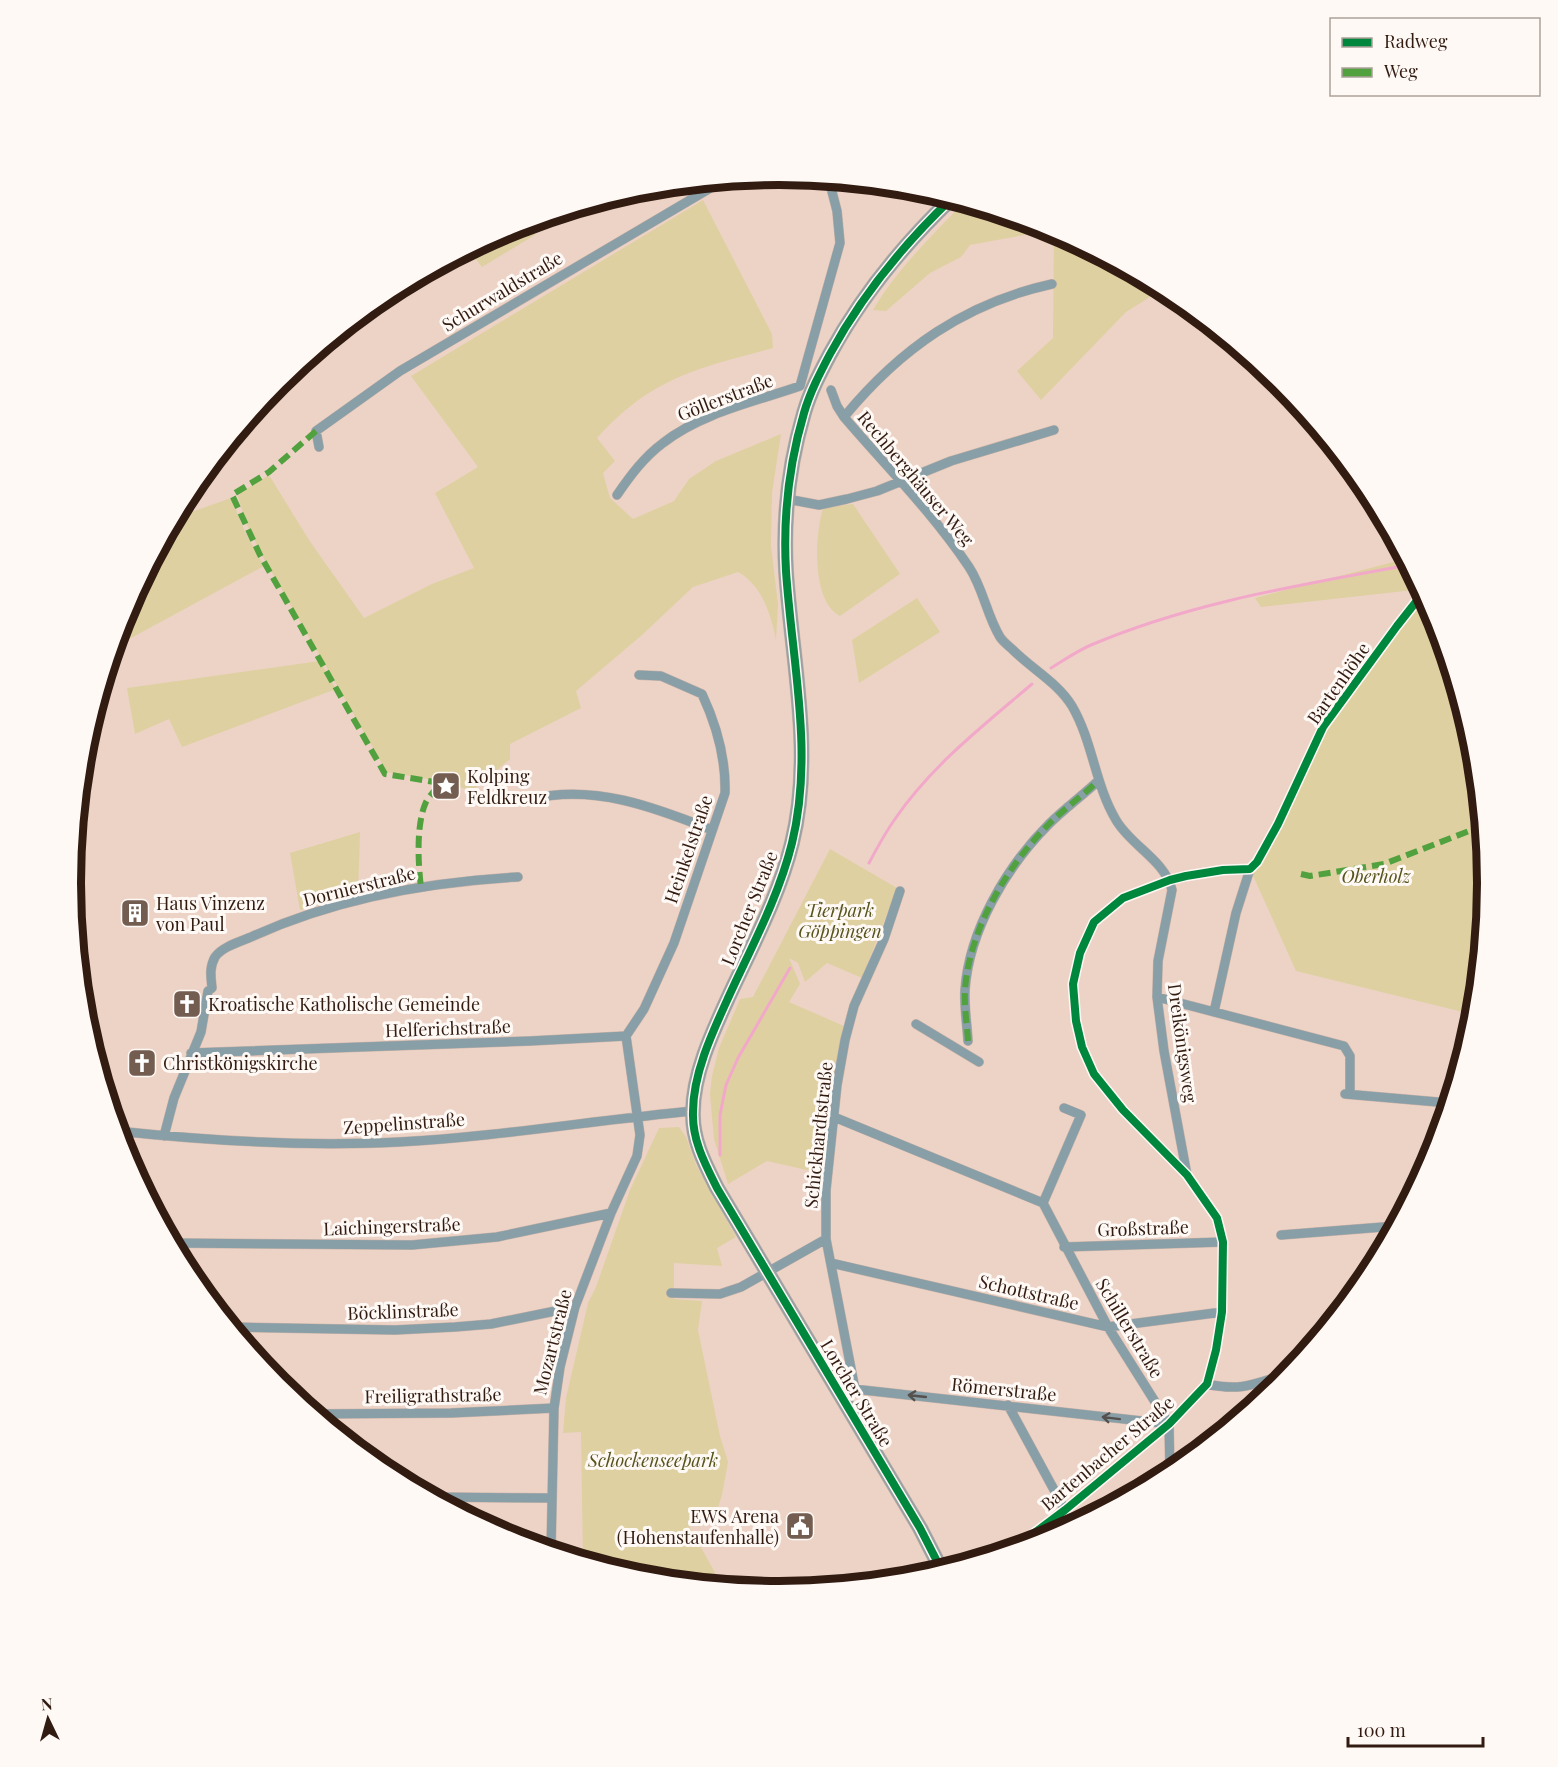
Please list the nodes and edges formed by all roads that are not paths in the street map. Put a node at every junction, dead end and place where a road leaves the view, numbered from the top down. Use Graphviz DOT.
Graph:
graph roads {
  1 [pos="832,188"];
  2 [pos="708,189"];
  3 [pos="945,206"];
  4 [pos="1052,284"];
  5 [pos="831,390"];
  6 [pos="844,417"];
  7 [pos="1054,430"];
  8 [pos="320,447"];
  9 [pos="901,480"];
  10 [pos="617,495"];
  11 [pos="788,499"];
  12 [pos="1417,601"];
  13 [pos="639,675"];
  14 [pos="1098,781"];
  15 [pos="531,799"];
  16 [pos="712,830"];
  17 [pos="1254,865"];
  18 [pos="518,877"];
  19 [pos="1170,880"];
  20 [pos="900,891"];
  21 [pos="1157,997"];
  22 [pos="1214,1012"];
  23 [pos="916,1024"];
  24 [pos="626,1036"];
  25 [pos="968,1041"];
  26 [pos="191,1053"];
  27 [pos="979,1062"];
  28 [pos="1442,1102"];
  29 [pos="1064,1108"];
  30 [pos="693,1111"];
  31 [pos="637,1115"];
  32 [pos="834,1117"];
  33 [pos="127,1133"];
  34 [pos="164,1136"];
  35 [pos="1187,1175"];
  36 [pos="1043,1203"];
  37 [pos="611,1213"];
  38 [pos="1386,1227"];
  39 [pos="1281,1235"];
  40 [pos="826,1239"];
  41 [pos="1223,1242"];
  42 [pos="182,1243"];
  43 [pos="1064,1247"];
  44 [pos="831,1263"];
  45 [pos="767,1272"];
  46 [pos="671,1293"];
  47 [pos="574,1307"];
  48 [pos="1222,1312"];
  49 [pos="240,1327"];
  50 [pos="1108,1327"];
  51 [pos="1270,1379"];
  52 [pos="1207,1384"];
  53 [pos="836,1387"];
  54 [pos="855,1389"];
  55 [pos="1008,1406"];
  56 [pos="554,1408"];
  57 [pos="326,1414"];
  58 [pos="1169,1424"];
  59 [pos="1170,1462"];
  60 [pos="447,1497"];
  61 [pos="552,1498"];
  62 [pos="1065,1510"];
  63 [pos="1036,1532"];
  64 [pos="551,1543"];
  65 [pos="938,1563"];
  1 -- 10 [label="street, Göllerstraße"];
  2 -- 8 [label="street, Schurwaldstraße"];
  3 -- 11 [label="main road, Lorcher Straße"];
  4 -- 6 [label="street"];
  5 -- 6 [label="street, Rechberghäuser Weg"];
  6 -- 9 [label="street, Rechberghäuser Weg"];
  7 -- 9 [label="street"];
  9 -- 11 [label="street"];
  9 -- 14 [label="street, Rechberghäuser Weg"];
  11 -- 30 [label="main road, Lorcher Straße"];
  12 -- 17 [label="street, Bartenhöhe"];
  13 -- 16 [label="street, Heinkelstraße"];
  14 -- 19 [label="street, Rechberghäuser Weg"];
  14 -- 25 [label="street"];
  15 -- 16 [label="street"];
  16 -- 24 [label="street, Heinkelstraße"];
  17 -- 19 [label="street, Bartenbacher Straße"];
  17 -- 22 [label="street, Bartenhöhe"];
  18 -- 26 [label="street, Dornierstraße"];
  19 -- 21 [label="street, Dreikönigsweg"];
  19 -- 35 [label="street, Bartenbacher Straße"];
  20 -- 32 [label="street, Schickhardtstraße"];
  21 -- 22 [label="street"];
  21 -- 35 [label="street, Dreikönigsweg"];
  22 -- 28 [label="street"];
  23 -- 27 [label="street"];
  24 -- 26 [label="street, Helferichstraße"];
  24 -- 31 [label="street"];
  26 -- 34 [label="street"];
  29 -- 36 [label="street"];
  30 -- 31 [label="street, Zeppelinstraße"];
  30 -- 45 [label="main road, Lorcher Straße"];
  31 -- 34 [label="street, Zeppelinstraße"];
  31 -- 37 [label="street, Mozartstraße"];
  32 -- 36 [label="street"];
  32 -- 40 [label="street, Schickhardtstraße"];
  33 -- 34 [label="street, Zeppelinstraße"];
  35 -- 41 [label="street, Bartenbacher Straße"];
  36 -- 43 [label="street, Schillerstraße"];
  37 -- 42 [label="street, Laichingerstraße"];
  37 -- 47 [label="street, Mozartstraße"];
  38 -- 39 [label="street"];
  40 -- 44 [label="street, Schickhardtstraße"];
  40 -- 45 [label="street"];
  41 -- 43 [label="street, Großstraße"];
  41 -- 48 [label="street, Bartenbacher Straße"];
  43 -- 50 [label="street, Schillerstraße"];
  44 -- 50 [label="street, Schottstraße"];
  44 -- 54 [label="street, Schickhardtstraße"];
  45 -- 46 [label="street"];
  45 -- 53 [label="main road, Lorcher Straße"];
  47 -- 49 [label="street, Böcklinstraße"];
  47 -- 56 [label="street, Mozartstraße"];
  48 -- 50 [label="street, Schottstraße"];
  48 -- 52 [label="street, Bartenbacher Straße"];
  50 -- 58 [label="street, Schillerstraße"];
  51 -- 52 [label="street"];
  52 -- 58 [label="street, Bartenbacher Straße"];
  53 -- 54 [label="street, Römerstraße"];
  53 -- 65 [label="main road, Lorcher Straße"];
  55 -- 54 [label="street, Römerstraße, one-way"];
  58 -- 55 [label="street, Römerstraße, one-way"];
  55 -- 62 [label="street"];
  56 -- 57 [label="street, Freiligrathstraße"];
  56 -- 61 [label="street, Mozartstraße"];
  58 -- 59 [label="street"];
  58 -- 62 [label="street, Bartenbacher Straße"];
  60 -- 61 [label="street"];
  61 -- 64 [label="street, Mozartstraße"];
  62 -- 63 [label="street, Bartenbacher Straße"];
}
